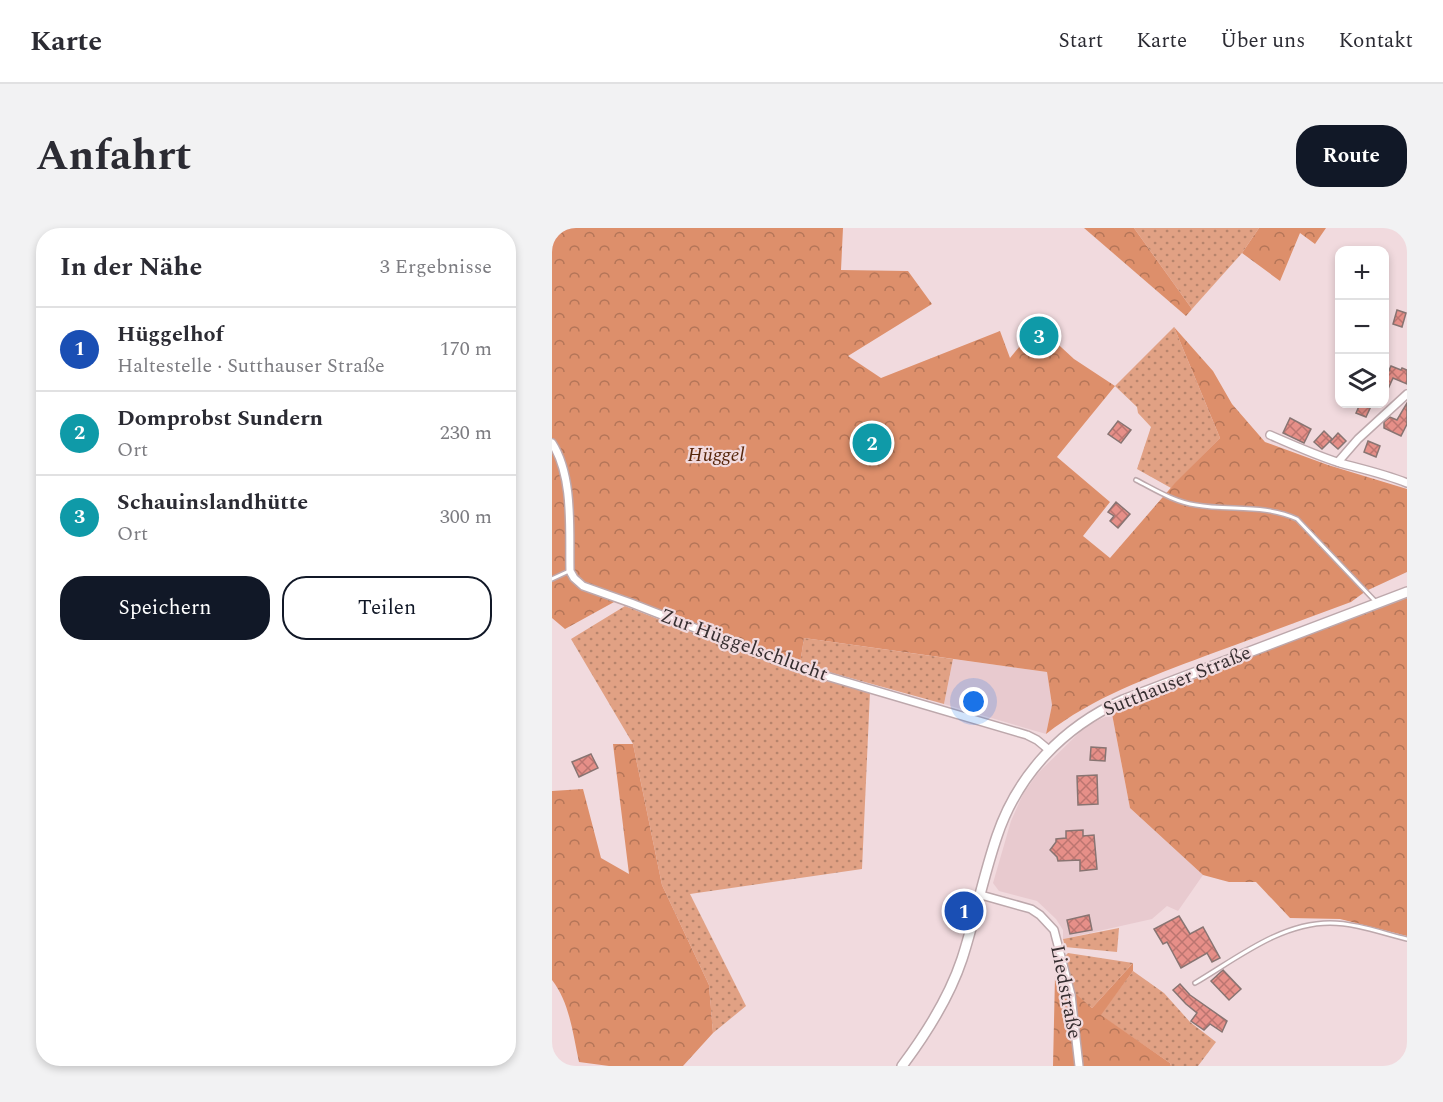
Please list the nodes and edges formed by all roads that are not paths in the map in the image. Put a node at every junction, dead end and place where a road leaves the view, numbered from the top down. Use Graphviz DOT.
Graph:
graph roads {
  1 [pos="1407,394"];
  2 [pos="1270,435"];
  3 [pos="552,442"];
  4 [pos="1338,462"];
  5 [pos="1136,480"];
  6 [pos="1407,483"];
  7 [pos="570,571"];
  8 [pos="552,579"];
  9 [pos="1407,592"];
  10 [pos="1377,604"];
  11 [pos="1049,750"];
  12 [pos="981,895"];
  13 [pos="1407,939"];
  14 [pos="1195,983"];
  15 [pos="902,1066"];
  16 [pos="1079,1066"];
  1 -- 4 [label="street"];
  2 -- 4 [label="street"];
  3 -- 7 [label="street"];
  4 -- 6 [label="street"];
  5 -- 10 [label="lane"];
  7 -- 8 [label="lane"];
  7 -- 11 [label="street, Zur Hüggelschlucht"];
  9 -- 10 [label="street, Sutthauser Straße"];
  10 -- 11 [label="street, Sutthauser Straße"];
  11 -- 12 [label="street, Sutthauser Straße"];
  12 -- 15 [label="street, Sutthauser Straße"];
  12 -- 16 [label="street, Liedstraße"];
  13 -- 14 [label="lane"];
}
